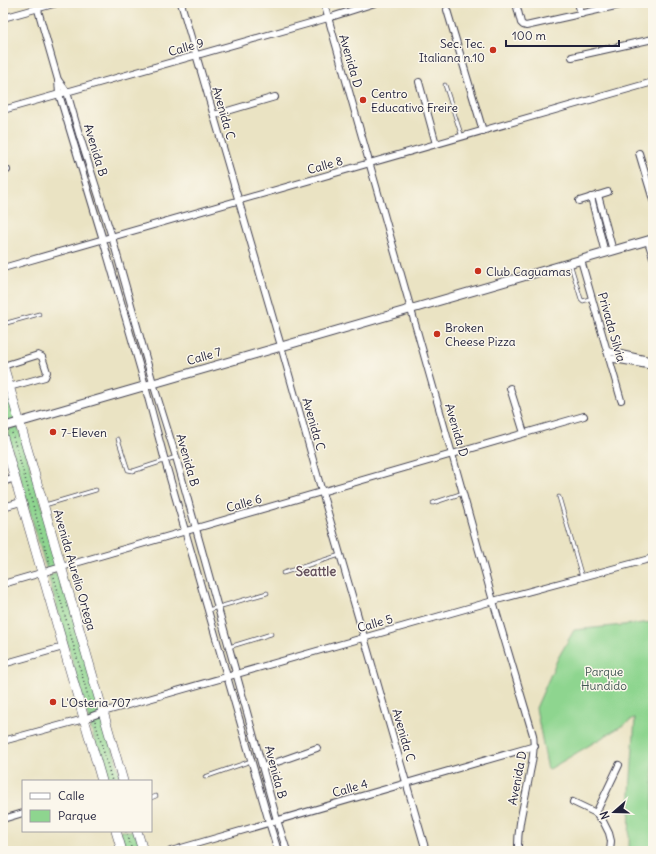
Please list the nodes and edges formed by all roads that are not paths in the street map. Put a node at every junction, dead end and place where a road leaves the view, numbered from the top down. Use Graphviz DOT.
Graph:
graph roads {
  1 [pos="57,3"];
  2 [pos="181,3"];
  3 [pos="324,3"];
  4 [pos="375,3"];
  5 [pos="516,3"];
  6 [pos="578,3"];
  7 [pos="629,3"];
  8 [pos="36,6"];
  9 [pos="447,10"];
  10 [pos="581,14"];
  11 [pos="3,18"];
  12 [pos="327,19"];
  13 [pos="653,39"];
  14 [pos="196,56"];
  15 [pos="572,56"];
  16 [pos="58,80"];
  17 [pos="418,82"];
  18 [pos="653,82"];
  19 [pos="445,85"];
  20 [pos="67,92"];
  21 [pos="59,94"];
  22 [pos="275,97"];
  23 [pos="3,110"];
  24 [pos="214,115"];
  25 [pos="484,131"];
  26 [pos="80,137"];
  27 [pos="462,137"];
  28 [pos="73,139"];
  29 [pos="436,144"];
  30 [pos="639,154"];
  31 [pos="370,163"];
  32 [pos="608,192"];
  33 [pos="594,196"];
  34 [pos="653,200"];
  35 [pos="239,201"];
  36 [pos="579,201"];
  37 [pos="112,237"];
  38 [pos="103,240"];
  39 [pos="650,240"];
  40 [pos="609,252"];
  41 [pos="653,257"];
  42 [pos="582,260"];
  43 [pos="570,263"];
  44 [pos="3,268"];
  45 [pos="129,298"];
  46 [pos="592,298"];
  47 [pos="120,300"];
  48 [pos="411,309"];
  49 [pos="38,314"];
  50 [pos="3,324"];
  51 [pos="281,346"];
  52 [pos="607,351"];
  53 [pos="609,358"];
  54 [pos="653,361"];
  55 [pos="3,366"];
  56 [pos="653,366"];
  57 [pos="153,383"];
  58 [pos="144,386"];
  59 [pos="10,387"];
  60 [pos="510,388"];
  61 [pos="621,400"];
  62 [pos="584,416"];
  63 [pos="20,422"];
  64 [pos="7,426"];
  65 [pos="524,433"];
  66 [pos="3,437"];
  67 [pos="118,440"];
  68 [pos="452,454"];
  69 [pos="176,457"];
  70 [pos="165,461"];
  71 [pos="15,478"];
  72 [pos="3,482"];
  73 [pos="96,490"];
  74 [pos="322,492"];
  75 [pos="463,493"];
  76 [pos="559,496"];
  77 [pos="22,502"];
  78 [pos="433,503"];
  79 [pos="43,505"];
  80 [pos="3,507"];
  81 [pos="196,529"];
  82 [pos="185,532"];
  83 [pos="340,555"];
  84 [pos="653,558"];
  85 [pos="61,567"];
  86 [pos="42,573"];
  87 [pos="283,573"];
  88 [pos="582,577"];
  89 [pos="3,584"];
  90 [pos="267,594"];
  91 [pos="493,601"];
  92 [pos="218,607"];
  93 [pos="208,610"];
  94 [pos="271,634"];
  95 [pos="364,638"];
  96 [pos="63,647"];
  97 [pos="229,647"];
  98 [pos="3,664"];
  99 [pos="237,674"];
  100 [pos="227,676"];
  101 [pos="103,712"];
  102 [pos="84,719"];
  103 [pos="253,731"];
  104 [pos="244,733"];
  105 [pos="3,741"];
  106 [pos="535,746"];
  107 [pos="317,748"];
  108 [pos="251,761"];
  109 [pos="619,765"];
  110 [pos="263,767"];
  111 [pos="205,776"];
  112 [pos="102,780"];
  113 [pos="123,780"];
  114 [pos="406,783"];
  115 [pos="156,796"];
  116 [pos="152,798"];
  117 [pos="573,802"];
  118 [pos="22,813"];
  119 [pos="596,813"];
  120 [pos="3,819"];
  121 [pos="277,820"];
  122 [pos="269,822"];
  123 [pos="116,832"];
  124 [pos="137,832"];
  125 [pos="122,851"];
  126 [pos="143,851"];
  127 [pos="171,851"];
  128 [pos="278,851"];
  129 [pos="287,851"];
  130 [pos="426,851"];
  131 [pos="518,851"];
  132 [pos="610,851"];
  1 -- 8 [label="street"];
  2 -- 14 [label="street, Avenida C"];
  3 -- 12 [label="street, Avenida D"];
  4 -- 12 [label="street, Calle 9"];
  5 -- 10 [label="street"];
  6 -- 10 [label="street"];
  7 -- 10 [label="street"];
  8 -- 11 [label="street"];
  8 -- 16 [label="street, Avenida B"];
  9 -- 25 [label="street"];
  12 -- 14 [label="street, Calle 9"];
  12 -- 31 [label="street, Avenida D"];
  13 -- 15 [label="street"];
  14 -- 20 [label="street, Calle 9"];
  14 -- 24 [label="street, Avenida C"];
  16 -- 20 [label="street, Avenida B"];
  16 -- 21 [label="street, Avenida B"];
  17 -- 29 [label="street"];
  18 -- 25 [label="street, Calle 8"];
  19 -- 27 [label="lane"];
  20 -- 21 [label="street, Calle 9"];
  20 -- 26 [label="street, Avenida B"];
  21 -- 23 [label="street, Calle 9"];
  21 -- 28 [label="street, Avenida B"];
  22 -- 24 [label="street"];
  24 -- 35 [label="street, Avenida C"];
  25 -- 27 [label="street, Calle 8"];
  26 -- 28 [label="street"];
  26 -- 37 [label="street, Avenida B"];
  27 -- 29 [label="street, Calle 8"];
  28 -- 38 [label="street, Avenida B"];
  29 -- 31 [label="street, Calle 8"];
  30 -- 34 [label="street"];
  31 -- 35 [label="street, Calle 8"];
  31 -- 48 [label="street, Avenida D"];
  32 -- 33 [label="street"];
  33 -- 36 [label="street"];
  33 -- 40 [label="street"];
  35 -- 37 [label="street, Calle 8"];
  35 -- 51 [label="street, Avenida C"];
  37 -- 38 [label="street, Calle 8"];
  37 -- 45 [label="street, Avenida B"];
  38 -- 44 [label="street, Calle 8"];
  38 -- 47 [label="street, Avenida B"];
  39 -- 40 [label="street, Calle 7"];
  39 -- 41 [label="street"];
  40 -- 42 [label="street, Calle 7"];
  42 -- 43 [label="street, Calle 7"];
  42 -- 46 [label="street, Privada Silvia"];
  43 -- 46 [label="lane"];
  43 -- 48 [label="street, Calle 7"];
  45 -- 47 [label="street"];
  45 -- 57 [label="street, Avenida B"];
  46 -- 52 [label="street, Privada Silvia"];
  47 -- 58 [label="street, Avenida B"];
  48 -- 51 [label="street, Calle 7"];
  48 -- 68 [label="street, Avenida D"];
  49 -- 50 [label="lane"];
  51 -- 57 [label="street, Calle 7"];
  51 -- 74 [label="street, Avenida C"];
  52 -- 53 [label="street, Privada Silvia"];
  52 -- 54 [label="street"];
  53 -- 56 [label="street"];
  53 -- 61 [label="street, Privada Silvia"];
  55 -- 59 [label="main road, Avenida Aurelio Ortega"];
  55 -- 59 [label="street"];
  57 -- 58 [label="street, Calle 7"];
  57 -- 69 [label="street, Avenida B"];
  58 -- 63 [label="street, Calle 7"];
  58 -- 70 [label="street, Avenida B"];
  59 -- 63 [label="main road, Avenida Aurelio Ortega"];
  60 -- 65 [label="street"];
  62 -- 65 [label="street, Calle 6"];
  63 -- 64 [label="street, Calle 7"];
  63 -- 79 [label="main road, Avenida Aurelio Ortega"];
  65 -- 68 [label="street, Calle 6"];
  66 -- 71 [label="main road"];
  67 -- 70 [label="lane"];
  68 -- 74 [label="street, Calle 6"];
  68 -- 75 [label="street, Avenida D"];
  69 -- 70 [label="lane"];
  69 -- 81 [label="street, Avenida B"];
  70 -- 82 [label="street, Avenida B"];
  71 -- 72 [label="street"];
  71 -- 77 [label="main road"];
  73 -- 79 [label="lane"];
  74 -- 81 [label="street, Calle 6"];
  74 -- 83 [label="street, Avenida C"];
  75 -- 78 [label="lane"];
  75 -- 91 [label="street, Avenida D"];
  76 -- 88 [label="lane"];
  77 -- 80 [label="street"];
  77 -- 86 [label="main road"];
  79 -- 85 [label="main road, Avenida Aurelio Ortega"];
  81 -- 82 [label="street, Calle 6"];
  81 -- 92 [label="street, Avenida B"];
  82 -- 85 [label="street, Calle 6"];
  82 -- 93 [label="street, Avenida B"];
  83 -- 87 [label="lane"];
  83 -- 95 [label="street, Avenida C"];
  84 -- 88 [label="street, Calle 5"];
  85 -- 86 [label="street, Calle 6"];
  85 -- 101 [label="main road, Avenida Aurelio Ortega"];
  86 -- 89 [label="street, Calle 6"];
  86 -- 96 [label="main road"];
  88 -- 91 [label="street, Calle 5"];
  90 -- 92 [label="lane"];
  91 -- 95 [label="street, Calle 5"];
  91 -- 106 [label="street, Avenida D"];
  92 -- 93 [label="lane"];
  92 -- 97 [label="street, Avenida B"];
  93 -- 100 [label="street, Avenida B"];
  94 -- 97 [label="lane"];
  95 -- 99 [label="street, Calle 5"];
  95 -- 114 [label="street, Avenida C"];
  96 -- 98 [label="street"];
  96 -- 102 [label="main road"];
  97 -- 99 [label="street, Avenida B"];
  99 -- 100 [label="street, Calle 5"];
  99 -- 103 [label="street, Avenida B"];
  100 -- 101 [label="street, Calle 5"];
  100 -- 104 [label="street, Avenida B"];
  101 -- 102 [label="street, Calle 5"];
  101 -- 113 [label="main road, Avenida Aurelio Ortega"];
  102 -- 105 [label="street, Calle 5"];
  102 -- 112 [label="main road"];
  103 -- 104 [label="street"];
  103 -- 110 [label="street, Avenida B"];
  104 -- 108 [label="street, Avenida B"];
  106 -- 114 [label="street, Calle 4"];
  106 -- 131 [label="street, Avenida D"];
  107 -- 110 [label="street"];
  108 -- 111 [label="lane"];
  108 -- 122 [label="street, Avenida B"];
  109 -- 119 [label="street"];
  110 -- 121 [label="street, Avenida B"];
  114 -- 121 [label="street, Calle 4"];
  114 -- 130 [label="street, Avenida C"];
  115 -- 116 [label="lane"];
  117 -- 119 [label="street"];
  118 -- 120 [label="street"];
  119 -- 132 [label="street"];
  121 -- 122 [label="street, Calle 4"];
  121 -- 129 [label="street, Avenida B"];
  122 -- 127 [label="street, Calle 4"];
  122 -- 128 [label="street, Avenida B"];
  123 -- 125 [label="main road"];
  124 -- 126 [label="main road"];
}
